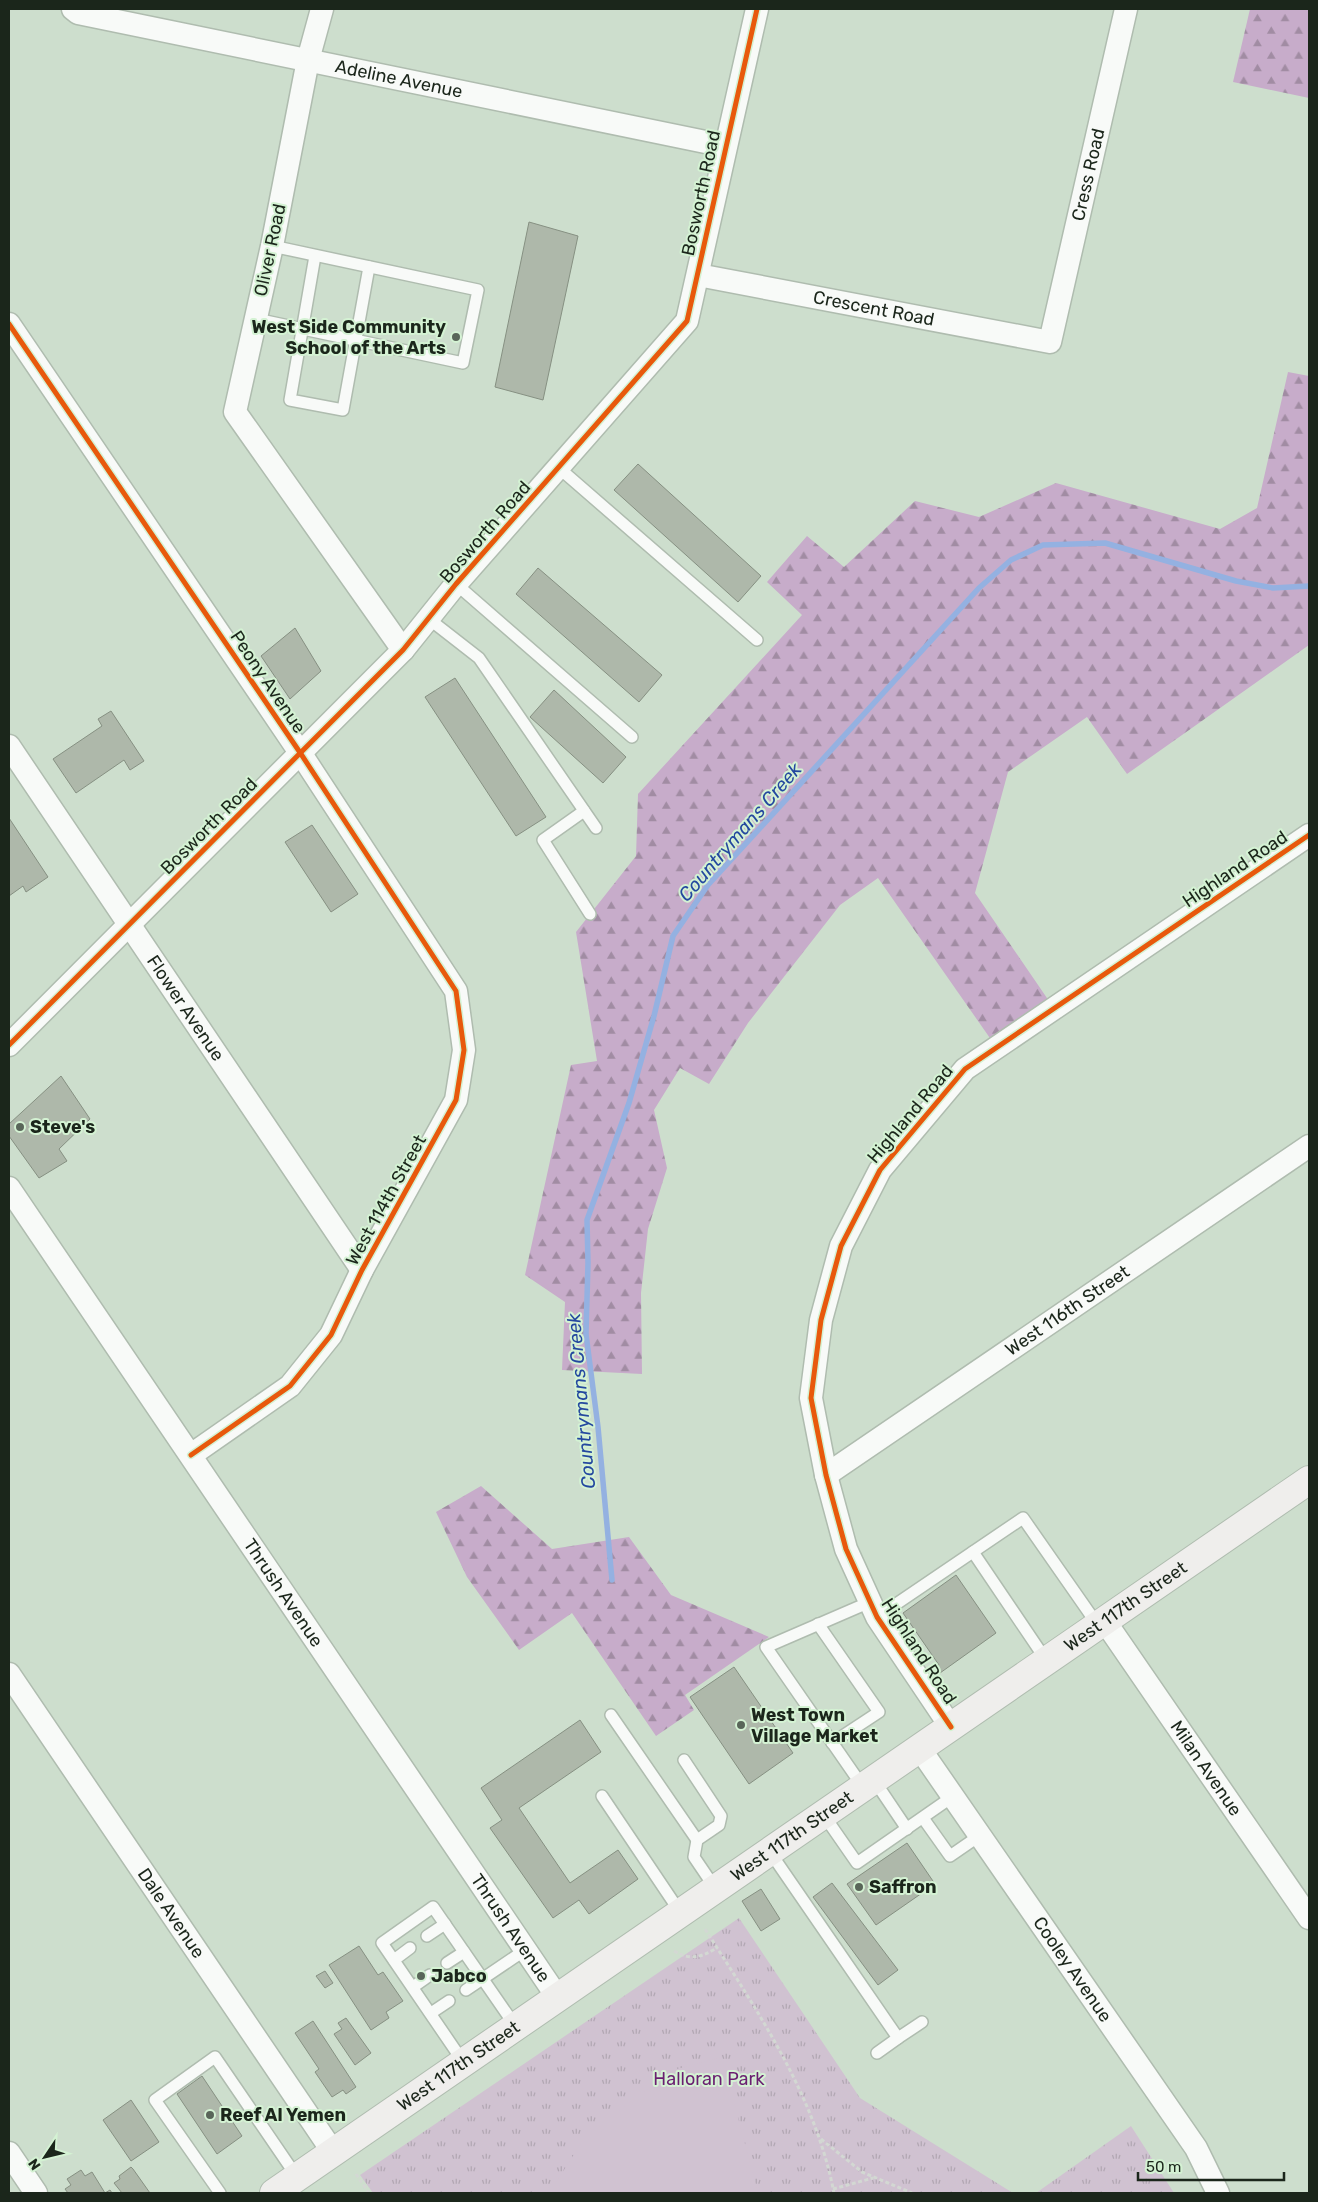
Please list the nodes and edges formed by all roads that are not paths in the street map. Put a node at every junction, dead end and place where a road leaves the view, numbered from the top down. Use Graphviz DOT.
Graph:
graph roads {
  1 [pos="73,9"];
  2 [pos="322,9"];
  3 [pos="757,9"];
  4 [pos="1126,9"];
  5 [pos="308,60"];
  6 [pos="725,146"];
  7 [pos="272,246"];
  8 [pos="315,256"];
  9 [pos="369,267"];
  10 [pos="698,274"];
  11 [pos="256,319"];
  12 [pos="9,324"];
  13 [pos="302,329"];
  14 [pos="356,340"];
  15 [pos="1050,342"];
  16 [pos="559,468"];
  17 [pos="456,584"];
  18 [pos="429,619"];
  19 [pos="757,640"];
  20 [pos="402,650"];
  21 [pos="632,737"];
  22 [pos="9,746"];
  23 [pos="301,754"];
  24 [pos="584,811"];
  25 [pos="596,828"];
  26 [pos="1309,835"];
  27 [pos="590,914"];
  28 [pos="130,923"];
  29 [pos="9,1045"];
  30 [pos="456,1100"];
  31 [pos="1309,1146"];
  32 [pos="9,1188"];
  33 [pos="362,1270"];
  34 [pos="191,1455"];
  35 [pos="826,1475"];
  36 [pos="1307,1486"];
  37 [pos="973,1552"];
  38 [pos="874,1610"];
  39 [pos="1101,1622"];
  40 [pos="818,1624"];
  41 [pos="1046,1660"];
  42 [pos="9,1674"];
  43 [pos="611,1715"];
  44 [pos="951,1726"];
  45 [pos="832,1743"];
  46 [pos="920,1748"];
  47 [pos="684,1760"];
  48 [pos="868,1783"];
  49 [pos="602,1796"];
  50 [pos="952,1797"];
  51 [pos="823,1814"];
  52 [pos="923,1818"];
  53 [pos="908,1829"];
  54 [pos="979,1836"];
  55 [pos="697,1840"];
  56 [pos="769,1850"];
  57 [pos="715,1888"];
  58 [pos="680,1912"];
  59 [pos="1309,1918"];
  60 [pos="445,1924"];
  61 [pos="427,1936"];
  62 [pos="410,1948"];
  63 [pos="525,1950"];
  64 [pos="464,1952"];
  65 [pos="394,1960"];
  66 [pos="447,1963"];
  67 [pos="430,1975"];
  68 [pos="483,1978"];
  69 [pos="413,1987"];
  70 [pos="466,1990"];
  71 [pos="558,1998"];
  72 [pos="449,2001"];
  73 [pos="431,2013"];
  74 [pos="922,2022"];
  75 [pos="516,2027"];
  76 [pos="898,2038"];
  77 [pos="877,2052"];
  78 [pos="464,2063"];
  79 [pos="333,2152"];
  80 [pos="9,2153"];
  81 [pos="297,2176"];
  82 [pos="36,2193"];
  83 [pos="220,2193"];
  84 [pos="274,2193"];
  85 [pos="1218,2193"];
  1 -- 5 [label="street, Adeline Avenue"];
  2 -- 5 [label="street, Oliver Road"];
  3 -- 6 [label="street, Bosworth Road"];
  4 -- 15 [label="street, Cress Road"];
  5 -- 6 [label="street, Adeline Avenue"];
  5 -- 7 [label="street, Oliver Road"];
  6 -- 10 [label="street, Bosworth Road"];
  7 -- 8 [label="lane"];
  7 -- 11 [label="street, Oliver Road"];
  8 -- 9 [label="lane"];
  8 -- 13 [label="lane"];
  9 -- 14 [label="lane"];
  9 -- 14 [label="lane"];
  10 -- 15 [label="street, Crescent Road"];
  10 -- 16 [label="street, Bosworth Road"];
  11 -- 13 [label="lane"];
  11 -- 20 [label="street, Oliver Road"];
  12 -- 23 [label="street, Peony Avenue"];
  13 -- 14 [label="lane"];
  13 -- 14 [label="lane"];
  16 -- 17 [label="street, Bosworth Road"];
  16 -- 19 [label="lane"];
  17 -- 18 [label="street, Bosworth Road"];
  17 -- 21 [label="lane"];
  18 -- 20 [label="street, Bosworth Road"];
  18 -- 24 [label="lane"];
  20 -- 23 [label="street, Bosworth Road"];
  22 -- 28 [label="street, Flower Avenue"];
  23 -- 28 [label="street, Bosworth Road"];
  23 -- 30 [label="street, Peony Avenue"];
  24 -- 25 [label="lane"];
  24 -- 27 [label="lane"];
  26 -- 35 [label="street, Highland Road"];
  28 -- 29 [label="street, Bosworth Road"];
  28 -- 33 [label="street, Flower Avenue"];
  30 -- 33 [label="street, West 114th Street"];
  31 -- 35 [label="street, West 116th Street"];
  32 -- 34 [label="street, Thrush Avenue"];
  33 -- 34 [label="street, West 114th Street"];
  34 -- 63 [label="street, Thrush Avenue"];
  35 -- 38 [label="street, Highland Road"];
  36 -- 39 [label="main road, West 117th Street"];
  37 -- 38 [label="lane"];
  37 -- 39 [label="lane"];
  37 -- 41 [label="lane"];
  38 -- 40 [label="lane"];
  38 -- 44 [label="street, Highland Road"];
  39 -- 41 [label="main road, West 117th Street"];
  39 -- 59 [label="street, Milan Avenue"];
  40 -- 45 [label="lane"];
  40 -- 45 [label="lane"];
  41 -- 44 [label="main road, West 117th Street"];
  42 -- 79 [label="street, Dale Avenue"];
  43 -- 55 [label="lane"];
  44 -- 46 [label="main road, West 117th Street"];
  45 -- 48 [label="lane"];
  46 -- 48 [label="main road, West 117th Street"];
  46 -- 50 [label="street, Cooley Avenue"];
  47 -- 55 [label="lane"];
  48 -- 51 [label="main road, West 117th Street"];
  48 -- 53 [label="lane"];
  49 -- 58 [label="lane"];
  50 -- 52 [label="lane"];
  50 -- 54 [label="street, Cooley Avenue"];
  51 -- 53 [label="lane"];
  51 -- 56 [label="main road, West 117th Street"];
  52 -- 53 [label="lane"];
  52 -- 54 [label="lane"];
  54 -- 85 [label="street, Cooley Avenue"];
  55 -- 57 [label="lane"];
  56 -- 57 [label="main road, West 117th Street"];
  56 -- 76 [label="lane"];
  57 -- 58 [label="main road, West 117th Street"];
  58 -- 71 [label="main road, West 117th Street"];
  60 -- 61 [label="lane"];
  60 -- 64 [label="lane"];
  60 -- 65 [label="lane"];
  62 -- 65 [label="lane"];
  63 -- 68 [label="lane"];
  63 -- 71 [label="street, Thrush Avenue"];
  64 -- 66 [label="lane"];
  64 -- 68 [label="lane"];
  65 -- 69 [label="lane"];
  67 -- 69 [label="lane"];
  68 -- 70 [label="lane"];
  68 -- 75 [label="lane"];
  69 -- 73 [label="lane"];
  71 -- 75 [label="main road, West 117th Street"];
  72 -- 73 [label="lane"];
  73 -- 78 [label="lane"];
  74 -- 76 [label="lane"];
  75 -- 78 [label="main road, West 117th Street"];
  76 -- 77 [label="lane"];
  78 -- 79 [label="main road, West 117th Street"];
  79 -- 81 [label="main road, West 117th Street"];
  80 -- 82 [label="street"];
  81 -- 83 [label="lane"];
  81 -- 84 [label="main road, West 117th Street"];
}
